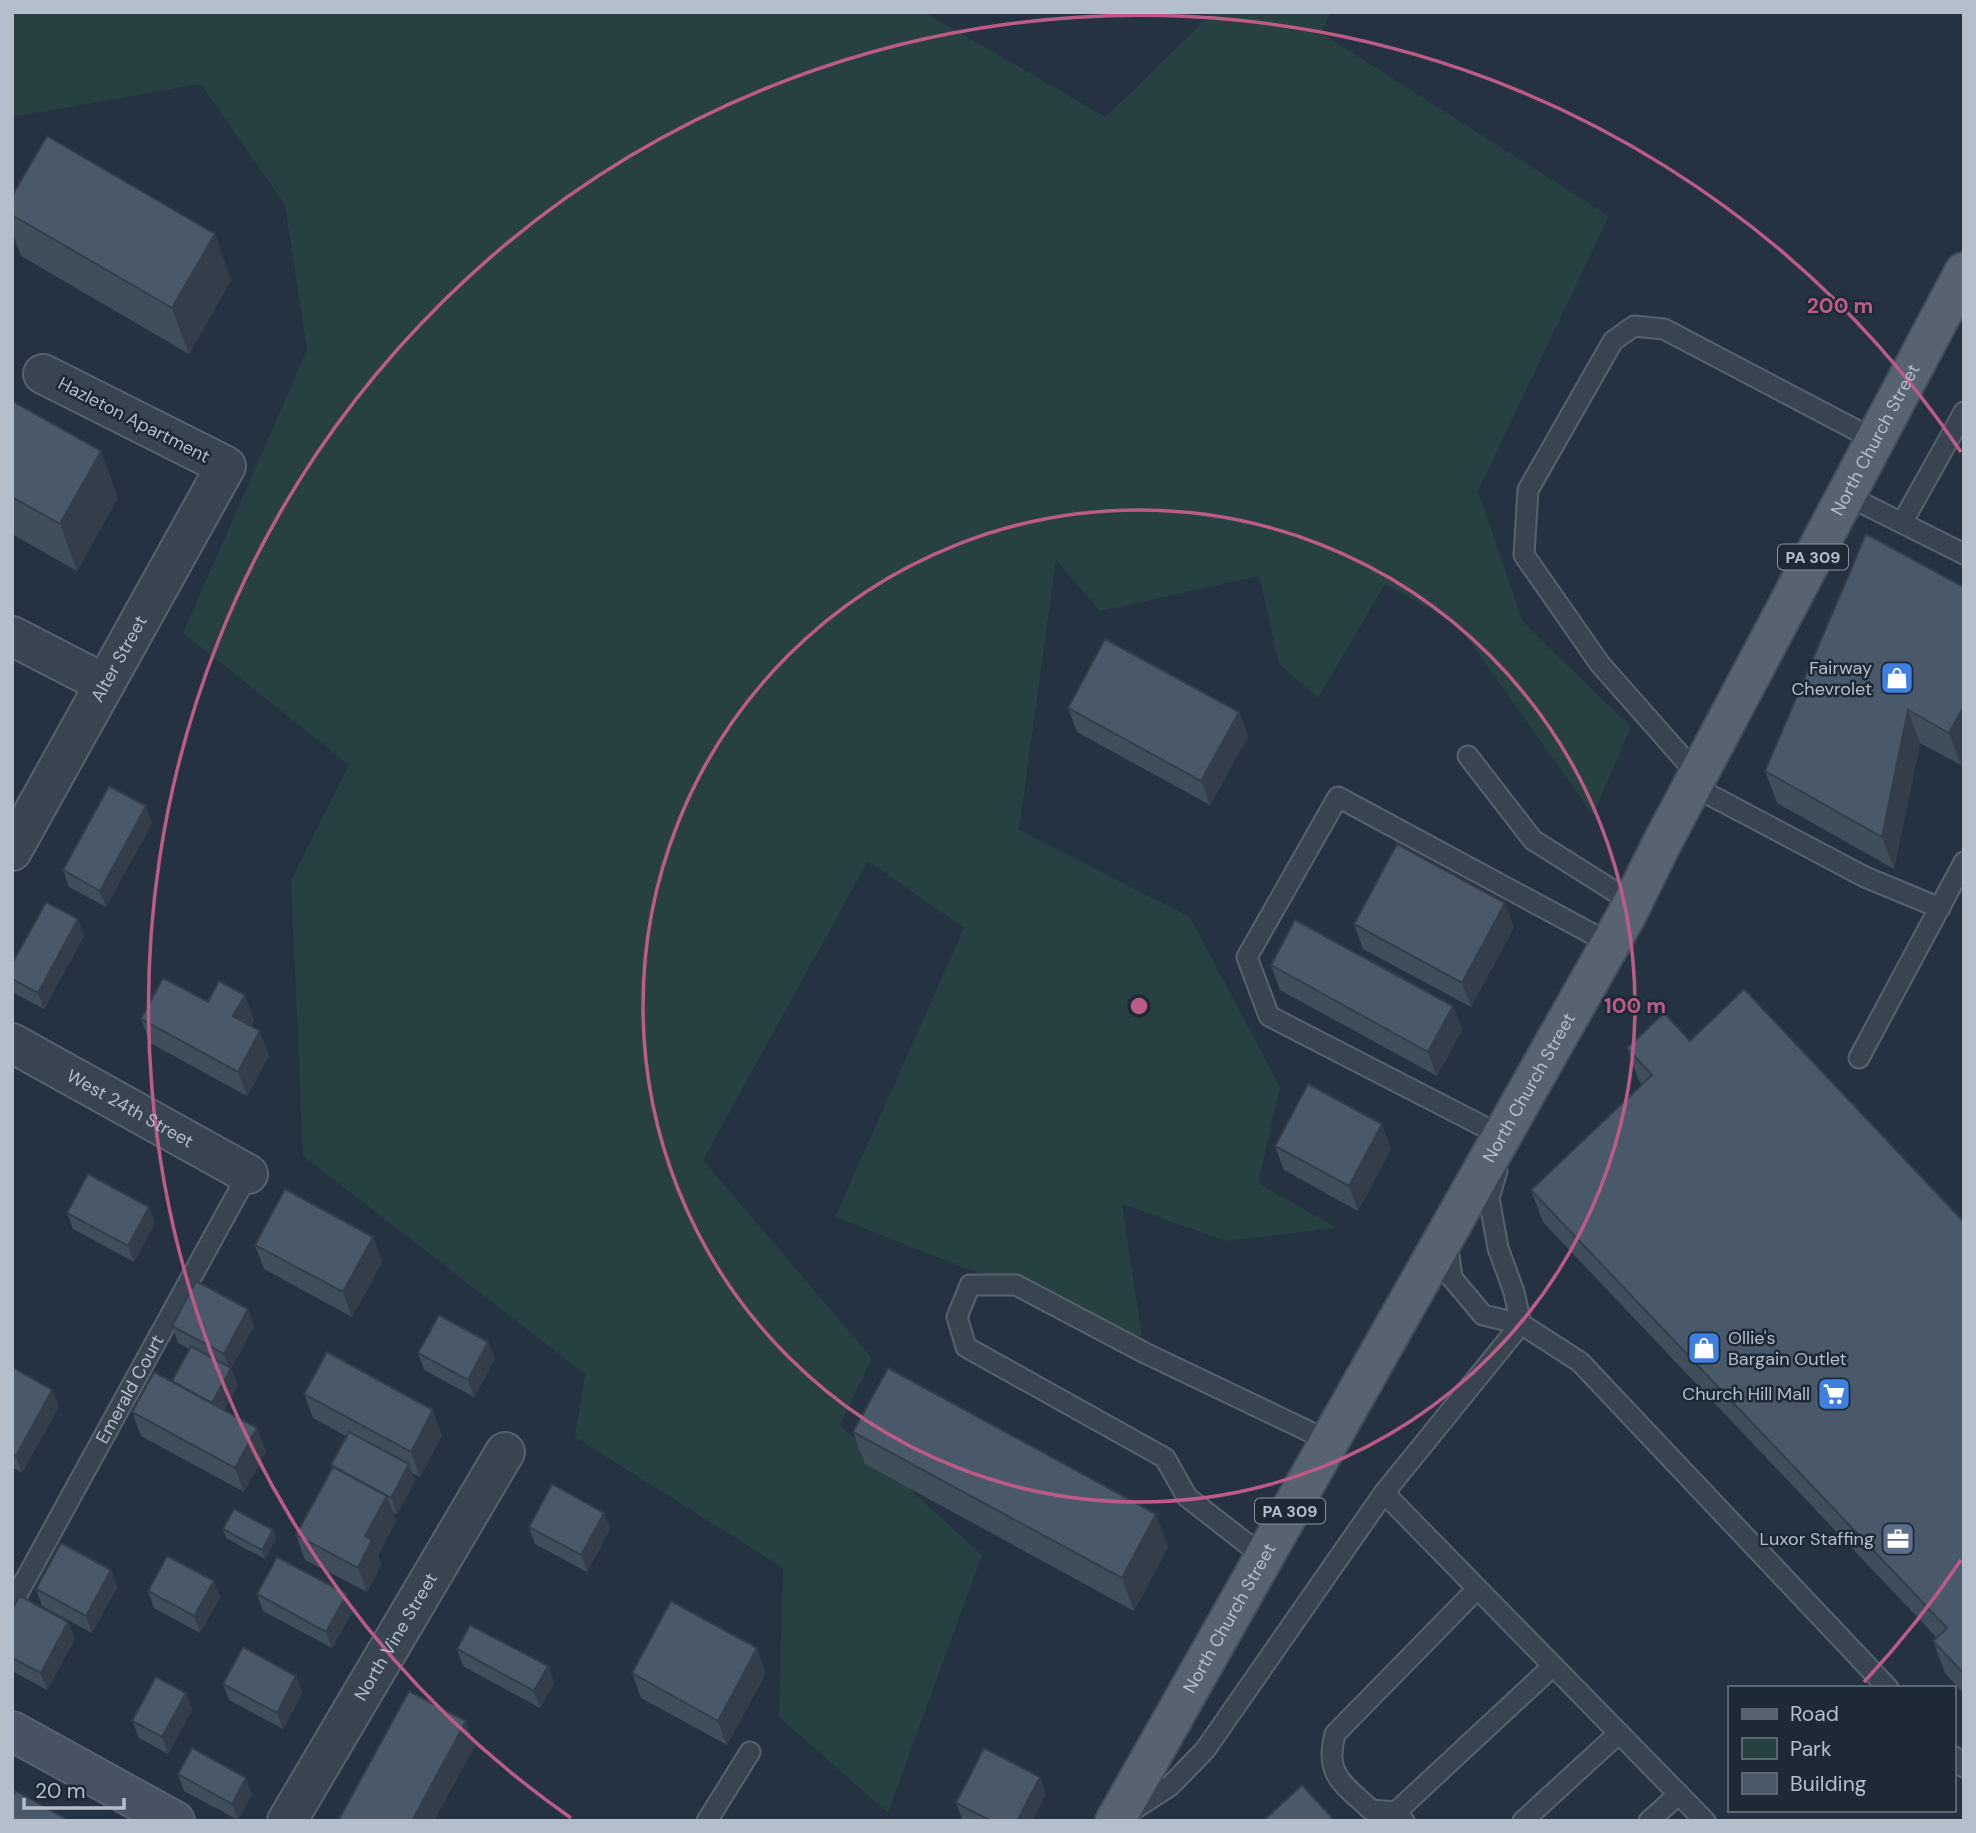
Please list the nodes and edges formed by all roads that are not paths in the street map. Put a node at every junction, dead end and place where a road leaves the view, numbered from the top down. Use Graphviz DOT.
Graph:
graph roads {
  1 [pos="1964,272"];
  2 [pos="43,374"];
  3 [pos="1964,412"];
  4 [pos="1875,440"];
  5 [pos="226,466"];
  6 [pos="1846,495"];
  7 [pos="1902,523"];
  8 [pos="1964,554"];
  9 [pos="12,636"];
  10 [pos="105,684"];
  11 [pos="1468,756"];
  12 [pos="1696,780"];
  13 [pos="12,851"];
  14 [pos="1964,862"];
  15 [pos="1940,908"];
  16 [pos="1623,921"];
  17 [pos="12,1043"];
  18 [pos="1859,1058"];
  19 [pos="1508,1126"];
  20 [pos="248,1174"];
  21 [pos="1446,1233"];
  22 [pos="1521,1324"];
  23 [pos="1329,1441"];
  24 [pos="505,1452"];
  25 [pos="1384,1493"];
  26 [pos="1264,1557"];
  27 [pos="1477,1589"];
  28 [pos="12,1604"];
  29 [pos="1553,1666"];
  30 [pos="1886,1686"];
  31 [pos="12,1731"];
  32 [pos="1619,1732"];
  33 [pos="750,1752"];
  34 [pos="1679,1794"];
  35 [pos="1400,1816"];
  36 [pos="175,1821"];
  37 [pos="287,1821"];
  38 [pos="708,1821"];
  39 [pos="1116,1821"];
  40 [pos="1523,1821"];
  41 [pos="1649,1821"];
  42 [pos="1705,1821"];
  1 -- 4 [label="main road, North Church Street / PA 309"];
  2 -- 5 [label="street, Hazleton Apartment"];
  3 -- 7 [label="lane"];
  4 -- 6 [label="main road, North Church Street / PA 309"];
  4 -- 12 [label="lane"];
  5 -- 10 [label="street, Alter Street"];
  6 -- 7 [label="lane"];
  6 -- 12 [label="main road, North Church Street / PA 309"];
  7 -- 8 [label="lane"];
  9 -- 10 [label="street"];
  10 -- 13 [label="street, Alter Street"];
  11 -- 16 [label="lane"];
  12 -- 15 [label="lane"];
  12 -- 16 [label="main road, North Church Street / PA 309"];
  14 -- 15 [label="lane"];
  15 -- 18 [label="lane"];
  16 -- 19 [label="main road, North Church Street / PA 309"];
  16 -- 19 [label="lane"];
  17 -- 20 [label="street, West 24th Street"];
  19 -- 21 [label="main road, North Church Street / PA 309"];
  19 -- 22 [label="lane"];
  20 -- 28 [label="lane, Emerald Court"];
  21 -- 22 [label="lane"];
  21 -- 23 [label="main road, North Church Street / PA 309"];
  22 -- 25 [label="lane"];
  22 -- 30 [label="lane"];
  23 -- 26 [label="main road, North Church Street / PA 309"];
  23 -- 26 [label="lane"];
  24 -- 37 [label="street, North Vine Street"];
  25 -- 27 [label="lane"];
  25 -- 39 [label="lane"];
  26 -- 39 [label="main road, North Church Street / PA 309"];
  27 -- 29 [label="lane"];
  27 -- 35 [label="lane"];
  29 -- 32 [label="lane"];
  29 -- 35 [label="lane"];
  31 -- 36 [label="street"];
  32 -- 34 [label="lane"];
  32 -- 40 [label="lane"];
  33 -- 38 [label="lane"];
  34 -- 41 [label="lane"];
  34 -- 42 [label="lane"];
}
